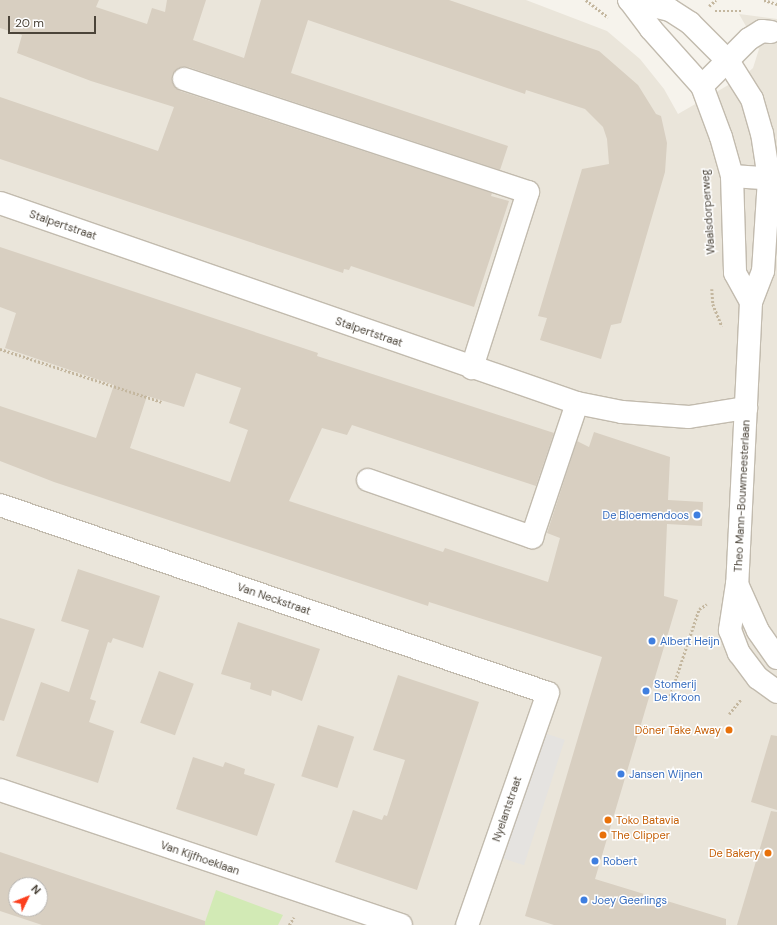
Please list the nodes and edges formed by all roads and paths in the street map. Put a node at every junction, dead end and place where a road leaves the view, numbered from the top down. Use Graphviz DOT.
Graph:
graph roads {
  1 [pos="586,0"];
  2 [pos="629,0"];
  3 [pos="764,0"];
  4 [pos="777,4"];
  5 [pos="613,22"];
  6 [pos="771,32"];
  7 [pos="728,61"];
  8 [pos="184,79"];
  9 [pos="702,86"];
  10 [pos="732,176"];
  11 [pos="773,179"];
  12 [pos="0,203"];
  13 [pos="712,280"];
  14 [pos="751,302"];
  15 [pos="0,349"];
  16 [pos="748,360"];
  17 [pos="472,368"];
  18 [pos="162,402"];
  19 [pos="577,403"];
  20 [pos="746,408"];
  21 [pos="368,480"];
  22 [pos="0,505"];
  23 [pos="737,584"];
  24 [pos="777,658"];
  25 [pos="548,692"];
  26 [pos="777,692"];
  27 [pos="670,696"];
  28 [pos="0,790"];
  29 [pos="400,925"];
  30 [pos="467,925"];
  1 -- 5 [label="path"];
  2 -- 7 [label="street"];
  2 -- 9 [label="street"];
  3 -- 4 [label="path"];
  6 -- 7 [label="street"];
  7 -- 9 [label="street"];
  7 -- 11 [label="street"];
  8 -- 17 [label="street"];
  9 -- 10 [label="street"];
  10 -- 11 [label="street"];
  10 -- 14 [label="street"];
  11 -- 14 [label="street"];
  12 -- 17 [label="street, Stalpertstraat"];
  13 -- 16 [label="path"];
  14 -- 16 [label="street"];
  15 -- 18 [label="path"];
  16 -- 20 [label="street"];
  17 -- 19 [label="street, Stalpertstraat"];
  19 -- 20 [label="street, Stalpertstraat"];
  19 -- 21 [label="street"];
  20 -- 23 [label="street, Theo Mann-Bouwmeesterlaan"];
  22 -- 25 [label="street, Van Neckstraat"];
  23 -- 24 [label="street, Theo Mann-Bouwmeesterlaan"];
  23 -- 26 [label="street, Theo Mann-Bouwmeesterlaan"];
  23 -- 27 [label="path"];
  25 -- 30 [label="street, Nyelantstraat"];
  28 -- 29 [label="street, Van Kijfhoeklaan"];
}
